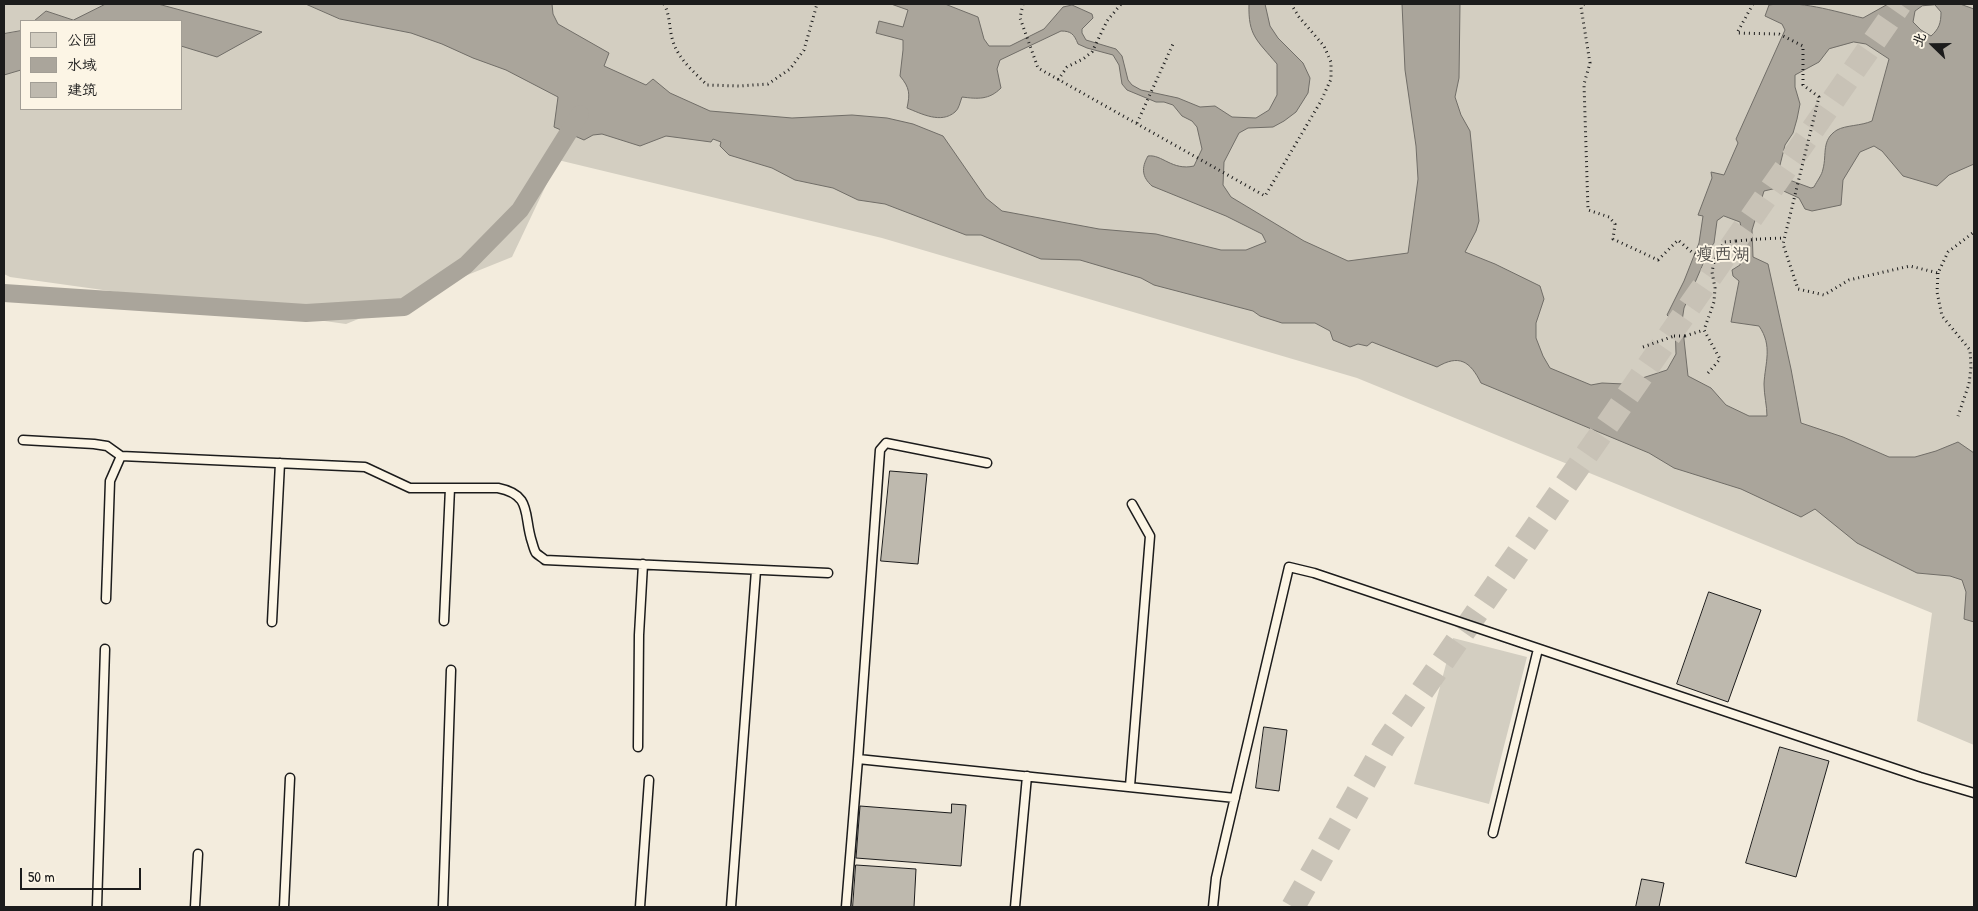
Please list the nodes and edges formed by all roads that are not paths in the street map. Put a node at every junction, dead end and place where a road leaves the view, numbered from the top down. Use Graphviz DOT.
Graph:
graph roads {
  1 [pos="23,440"];
  2 [pos="121,456"];
  3 [pos="280,463"];
  4 [pos="987,463"];
  5 [pos="450,488"];
  6 [pos="1132,504"];
  7 [pos="644,564"];
  8 [pos="756,570"];
  9 [pos="828,573"];
  10 [pos="106,599"];
  11 [pos="444,621"];
  12 [pos="272,622"];
  13 [pos="105,649"];
  14 [pos="1538,649"];
  15 [pos="451,670"];
  16 [pos="638,747"];
  17 [pos="858,759"];
  18 [pos="1027,776"];
  19 [pos="290,778"];
  20 [pos="649,780"];
  21 [pos="1130,786"];
  22 [pos="1974,793"];
  23 [pos="1235,798"];
  24 [pos="1493,832"];
  25 [pos="198,854"];
  26 [pos="97,907"];
  27 [pos="195,907"];
  28 [pos="284,907"];
  29 [pos="443,907"];
  30 [pos="640,907"];
  31 [pos="730,907"];
  32 [pos="846,907"];
  33 [pos="1015,907"];
  34 [pos="1213,907"];
  1 -- 2 [label="lane"];
  2 -- 3 [label="lane"];
  2 -- 10 [label="lane"];
  3 -- 5 [label="lane"];
  3 -- 12 [label="lane"];
  4 -- 17 [label="lane"];
  5 -- 7 [label="lane"];
  5 -- 11 [label="lane"];
  6 -- 21 [label="lane"];
  7 -- 8 [label="lane"];
  7 -- 16 [label="lane"];
  8 -- 9 [label="lane"];
  8 -- 31 [label="lane"];
  13 -- 26 [label="lane"];
  14 -- 22 [label="lane"];
  14 -- 23 [label="lane"];
  14 -- 24 [label="lane"];
  15 -- 29 [label="lane"];
  17 -- 18 [label="lane"];
  17 -- 32 [label="lane"];
  18 -- 21 [label="lane"];
  18 -- 33 [label="lane"];
  19 -- 28 [label="lane"];
  20 -- 30 [label="lane"];
  21 -- 23 [label="lane"];
  23 -- 34 [label="lane"];
  25 -- 27 [label="lane"];
}
